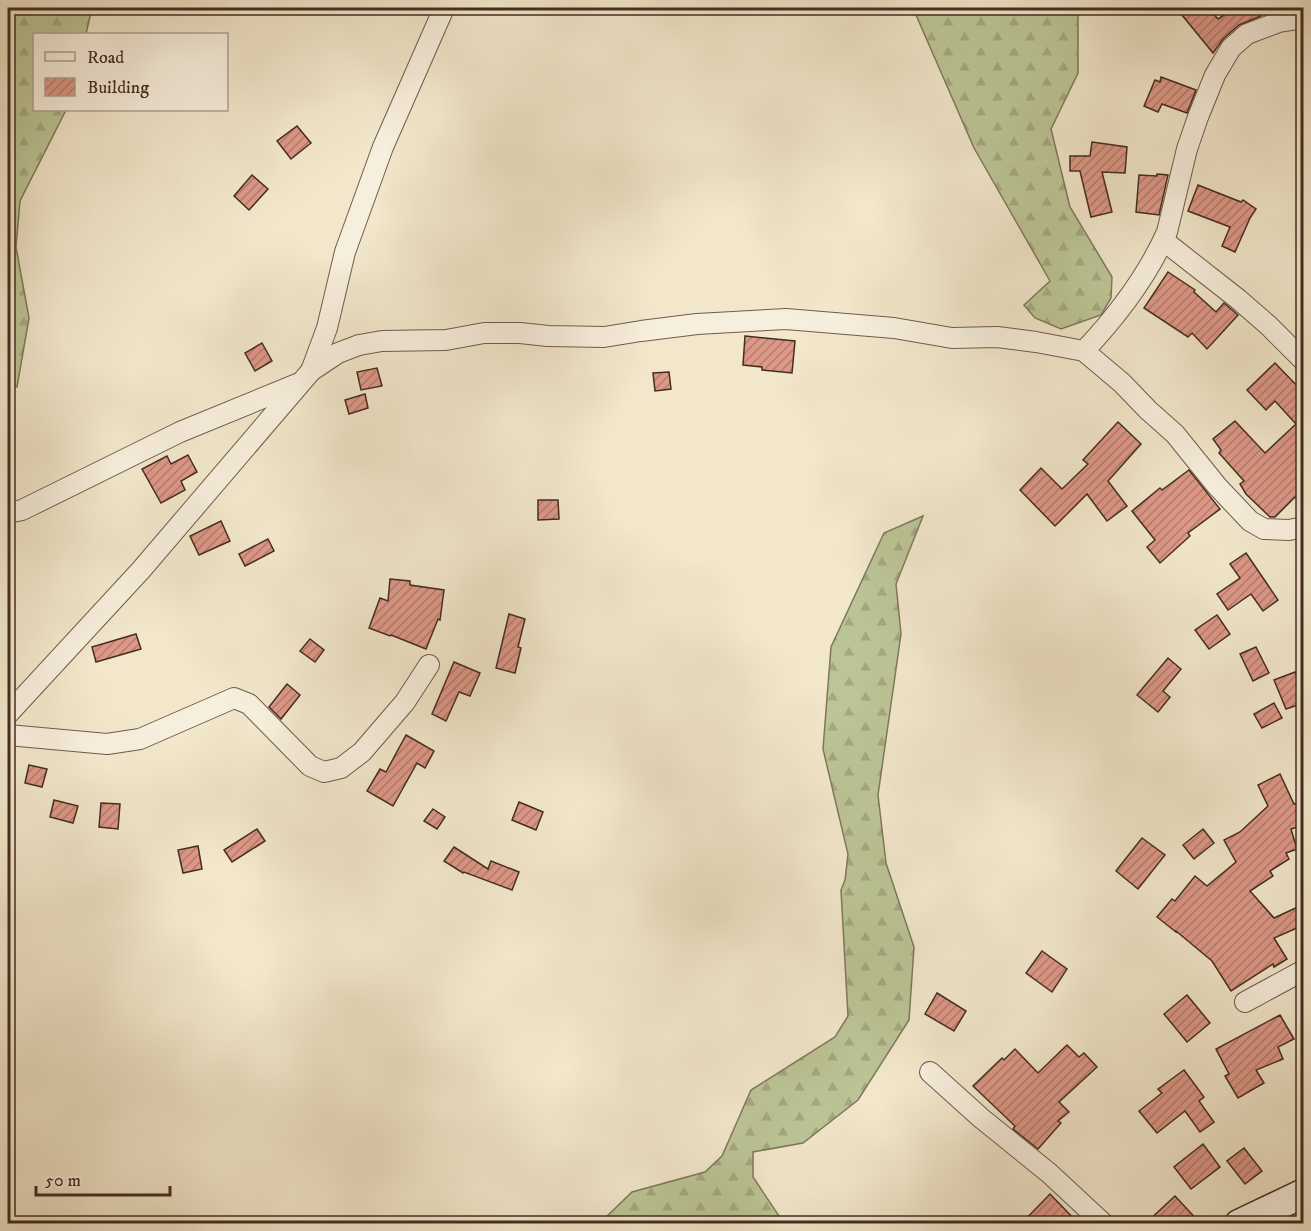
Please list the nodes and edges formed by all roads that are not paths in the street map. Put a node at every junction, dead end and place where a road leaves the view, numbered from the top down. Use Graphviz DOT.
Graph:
graph roads {
  1 [pos="444,8"];
  2 [pos="1304,18"];
  3 [pos="1164,241"];
  4 [pos="1084,351"];
  5 [pos="1304,361"];
  6 [pos="306,376"];
  7 [pos="8,513"];
  8 [pos="1304,526"];
  9 [pos="429,665"];
  10 [pos="8,714"];
  11 [pos="8,735"];
  12 [pos="1304,970"];
  13 [pos="1245,1002"];
  14 [pos="930,1072"];
  15 [pos="1304,1193"];
  16 [pos="1104,1224"];
  17 [pos="1239,1224"];
  1 -- 6 [label="street"];
  2 -- 3 [label="street"];
  3 -- 4 [label="street"];
  3 -- 5 [label="street"];
  4 -- 6 [label="street"];
  4 -- 8 [label="street"];
  6 -- 7 [label="street"];
  6 -- 10 [label="street"];
  9 -- 11 [label="street"];
  12 -- 13 [label="street"];
  14 -- 16 [label="street"];
  15 -- 17 [label="street"];
}
